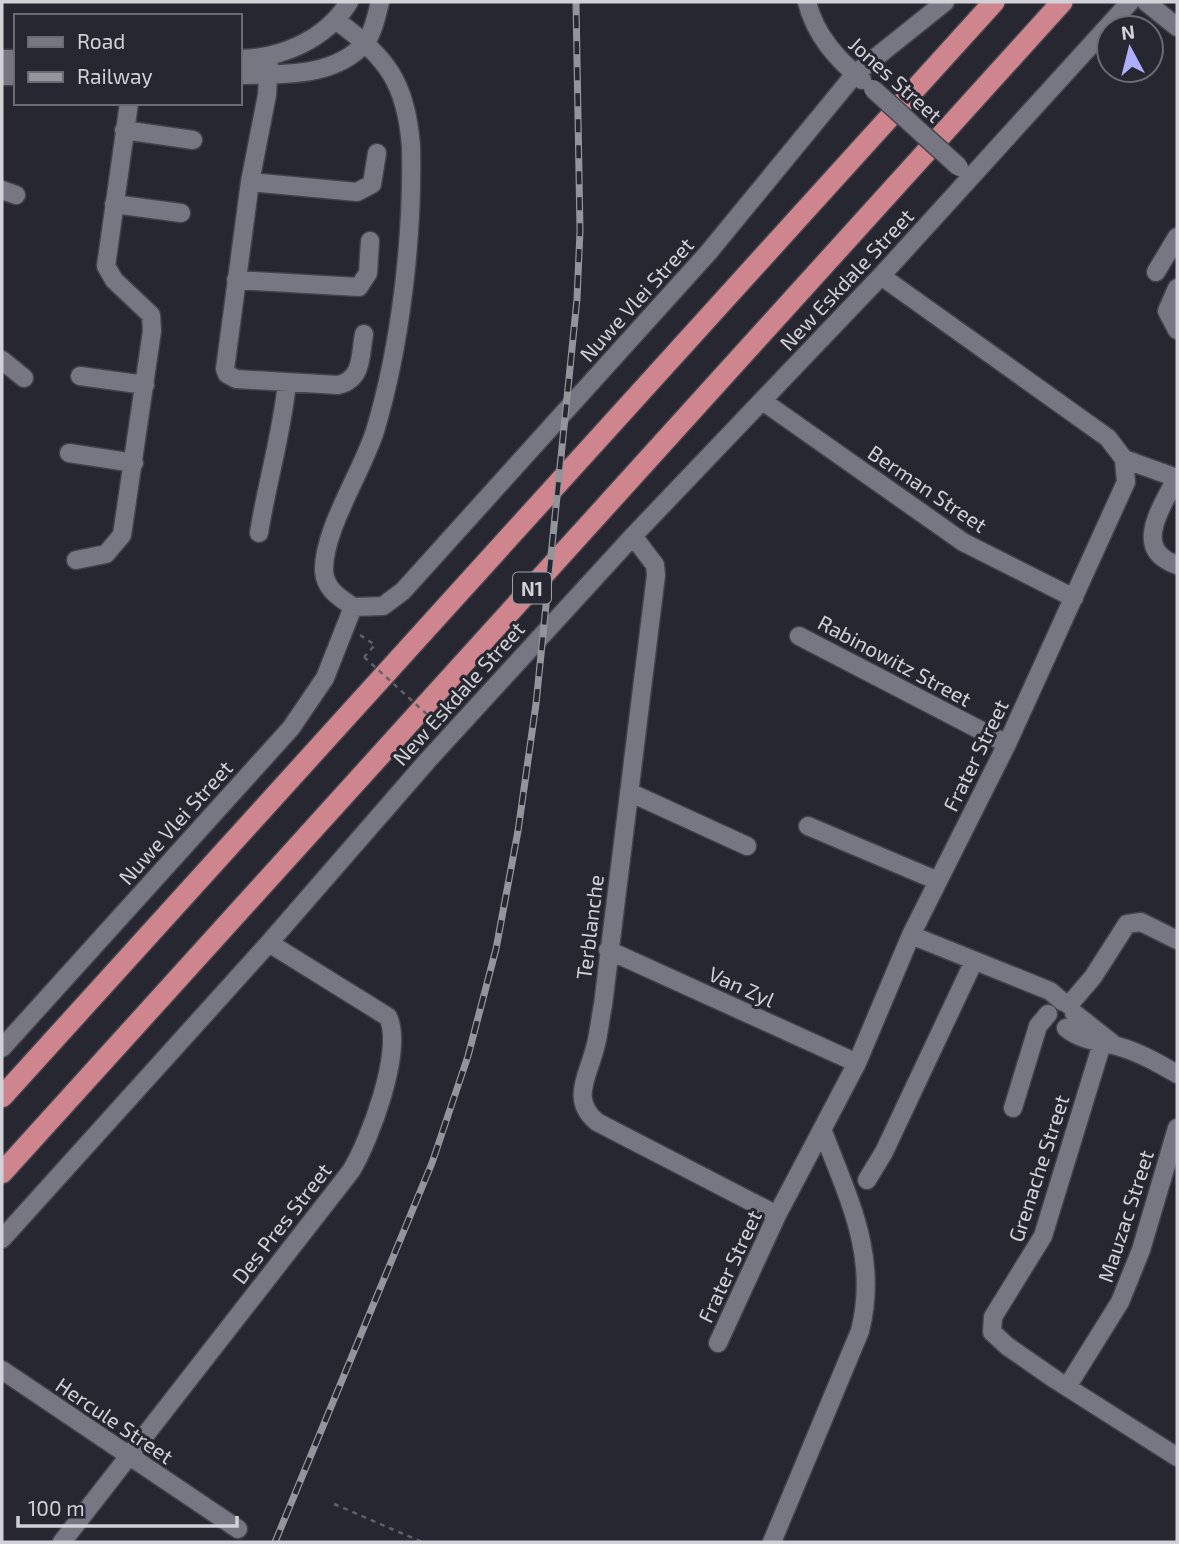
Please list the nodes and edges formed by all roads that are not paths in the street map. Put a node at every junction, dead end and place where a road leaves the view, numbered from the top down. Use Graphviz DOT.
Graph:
graph roads {
  1 [pos="349,2"];
  2 [pos="380,2"];
  3 [pos="807,2"];
  4 [pos="994,2"];
  5 [pos="1062,2"];
  6 [pos="1130,2"];
  7 [pos="1146,2"];
  8 [pos="942,3"];
  9 [pos="337,21"];
  10 [pos="1177,27"];
  11 [pos="365,42"];
  12 [pos="242,59"];
  13 [pos="269,66"];
  14 [pos="242,74"];
  15 [pos="855,74"];
  16 [pos="129,105"];
  17 [pos="124,130"];
  18 [pos="193,140"];
  19 [pos="377,153"];
  20 [pos="965,172"];
  21 [pos="250,182"];
  22 [pos="114,204"];
  23 [pos="181,213"];
  24 [pos="1177,237"];
  25 [pos="370,241"];
  26 [pos="1156,272"];
  27 [pos="881,275"];
  28 [pos="236,280"];
  29 [pos="1177,288"];
  30 [pos="1177,330"];
  31 [pos="364,334"];
  32 [pos="2,360"];
  33 [pos="80,376"];
  34 [pos="24,378"];
  35 [pos="287,382"];
  36 [pos="145,385"];
  37 [pos="764,402"];
  38 [pos="69,453"];
  39 [pos="1124,459"];
  40 [pos="134,463"];
  41 [pos="1177,478"];
  42 [pos="259,533"];
  43 [pos="633,536"];
  44 [pos="76,560"];
  45 [pos="1177,565"];
  46 [pos="1074,598"];
  47 [pos="352,607"];
  48 [pos="799,636"];
  49 [pos="1007,744"];
  50 [pos="629,792"];
  51 [pos="808,826"];
  52 [pos="747,846"];
  53 [pos="938,881"];
  54 [pos="911,935"];
  55 [pos="1177,940"];
  56 [pos="269,943"];
  57 [pos="608,950"];
  58 [pos="130,955"];
  59 [pos="974,961"];
  60 [pos="1061,1014"];
  61 [pos="1107,1042"];
  62 [pos="2,1048"];
  63 [pos="857,1063"];
  64 [pos="1174,1066"];
  65 [pos="2,1086"];
  66 [pos="2,1097"];
  67 [pos="1013,1108"];
  68 [pos="1177,1128"];
  69 [pos="822,1129"];
  70 [pos="2,1173"];
  71 [pos="867,1180"];
  72 [pos="777,1215"];
  73 [pos="2,1239"];
  74 [pos="718,1343"];
  75 [pos="2,1370"];
  76 [pos="1068,1387"];
  77 [pos="1177,1436"];
  78 [pos="1172,1454"];
  79 [pos="126,1456"];
  80 [pos="238,1529"];
  81 [pos="62,1542"];
  82 [pos="772,1542"];
  1 -- 9 [label="street"];
  2 -- 11 [label="street"];
  3 -- 15 [label="street, Jones Street"];
  4 -- 58 [label="highway, N1"];
  5 -- 70 [label="highway, N1"];
  6 -- 20 [label="street, New Eskdale Street"];
  7 -- 10 [label="street"];
  8 -- 15 [label="street, Nuwe Vlei Street"];
  9 -- 11 [label="street"];
  9 -- 13 [label="street"];
  11 -- 13 [label="street"];
  11 -- 47 [label="street"];
  12 -- 13 [label="street"];
  13 -- 14 [label="street"];
  13 -- 21 [label="street"];
  15 -- 20 [label="street, Jones Street, bridge"];
  15 -- 47 [label="street, Nuwe Vlei Street"];
  16 -- 17 [label="street"];
  17 -- 18 [label="street"];
  17 -- 22 [label="street"];
  19 -- 21 [label="street"];
  20 -- 27 [label="street, New Eskdale Street"];
  21 -- 28 [label="street"];
  22 -- 23 [label="street"];
  22 -- 36 [label="street"];
  24 -- 26 [label="street"];
  25 -- 28 [label="street"];
  27 -- 37 [label="street, New Eskdale Street"];
  27 -- 39 [label="street"];
  28 -- 35 [label="street"];
  29 -- 30 [label="street"];
  31 -- 35 [label="street"];
  32 -- 34 [label="street"];
  33 -- 36 [label="street"];
  35 -- 42 [label="street"];
  36 -- 40 [label="street"];
  37 -- 43 [label="street, New Eskdale Street"];
  37 -- 46 [label="street, Berman Street"];
  38 -- 40 [label="street"];
  39 -- 41 [label="street"];
  39 -- 46 [label="street, Frater Street"];
  40 -- 44 [label="street"];
  41 -- 45 [label="street"];
  43 -- 50 [label="street, Terblanche"];
  43 -- 56 [label="street, New Eskdale Street"];
  46 -- 49 [label="street, Frater Street"];
  47 -- 62 [label="street, Nuwe Vlei Street"];
  48 -- 49 [label="street, Rabinowitz Street"];
  49 -- 53 [label="street, Frater Street"];
  50 -- 52 [label="street"];
  50 -- 57 [label="street, Terblanche"];
  51 -- 53 [label="street"];
  53 -- 54 [label="street, Frater Street"];
  54 -- 59 [label="street"];
  54 -- 63 [label="street, Frater Street"];
  55 -- 60 [label="street"];
  56 -- 73 [label="street, New Eskdale Street"];
  56 -- 79 [label="street, Des Pres Street"];
  57 -- 63 [label="street, Van Zyl"];
  57 -- 72 [label="street, Terblanche"];
  58 -- 65 [label="highway"];
  58 -- 66 [label="highway, N1"];
  59 -- 60 [label="street"];
  59 -- 71 [label="street"];
  60 -- 61 [label="street"];
  60 -- 67 [label="street"];
  61 -- 64 [label="street"];
  61 -- 76 [label="street, Grenache Street"];
  63 -- 69 [label="street, Frater Street"];
  68 -- 76 [label="street, Mauzac Street"];
  69 -- 72 [label="street, Frater Street"];
  69 -- 82 [label="street"];
  72 -- 74 [label="street, Frater Street"];
  75 -- 79 [label="street, Hercule Street"];
  76 -- 78 [label="street, Grenache Street"];
  77 -- 78 [label="street"];
  79 -- 80 [label="street, Hercule Street"];
  79 -- 81 [label="street, Des Pres Street"];
}
